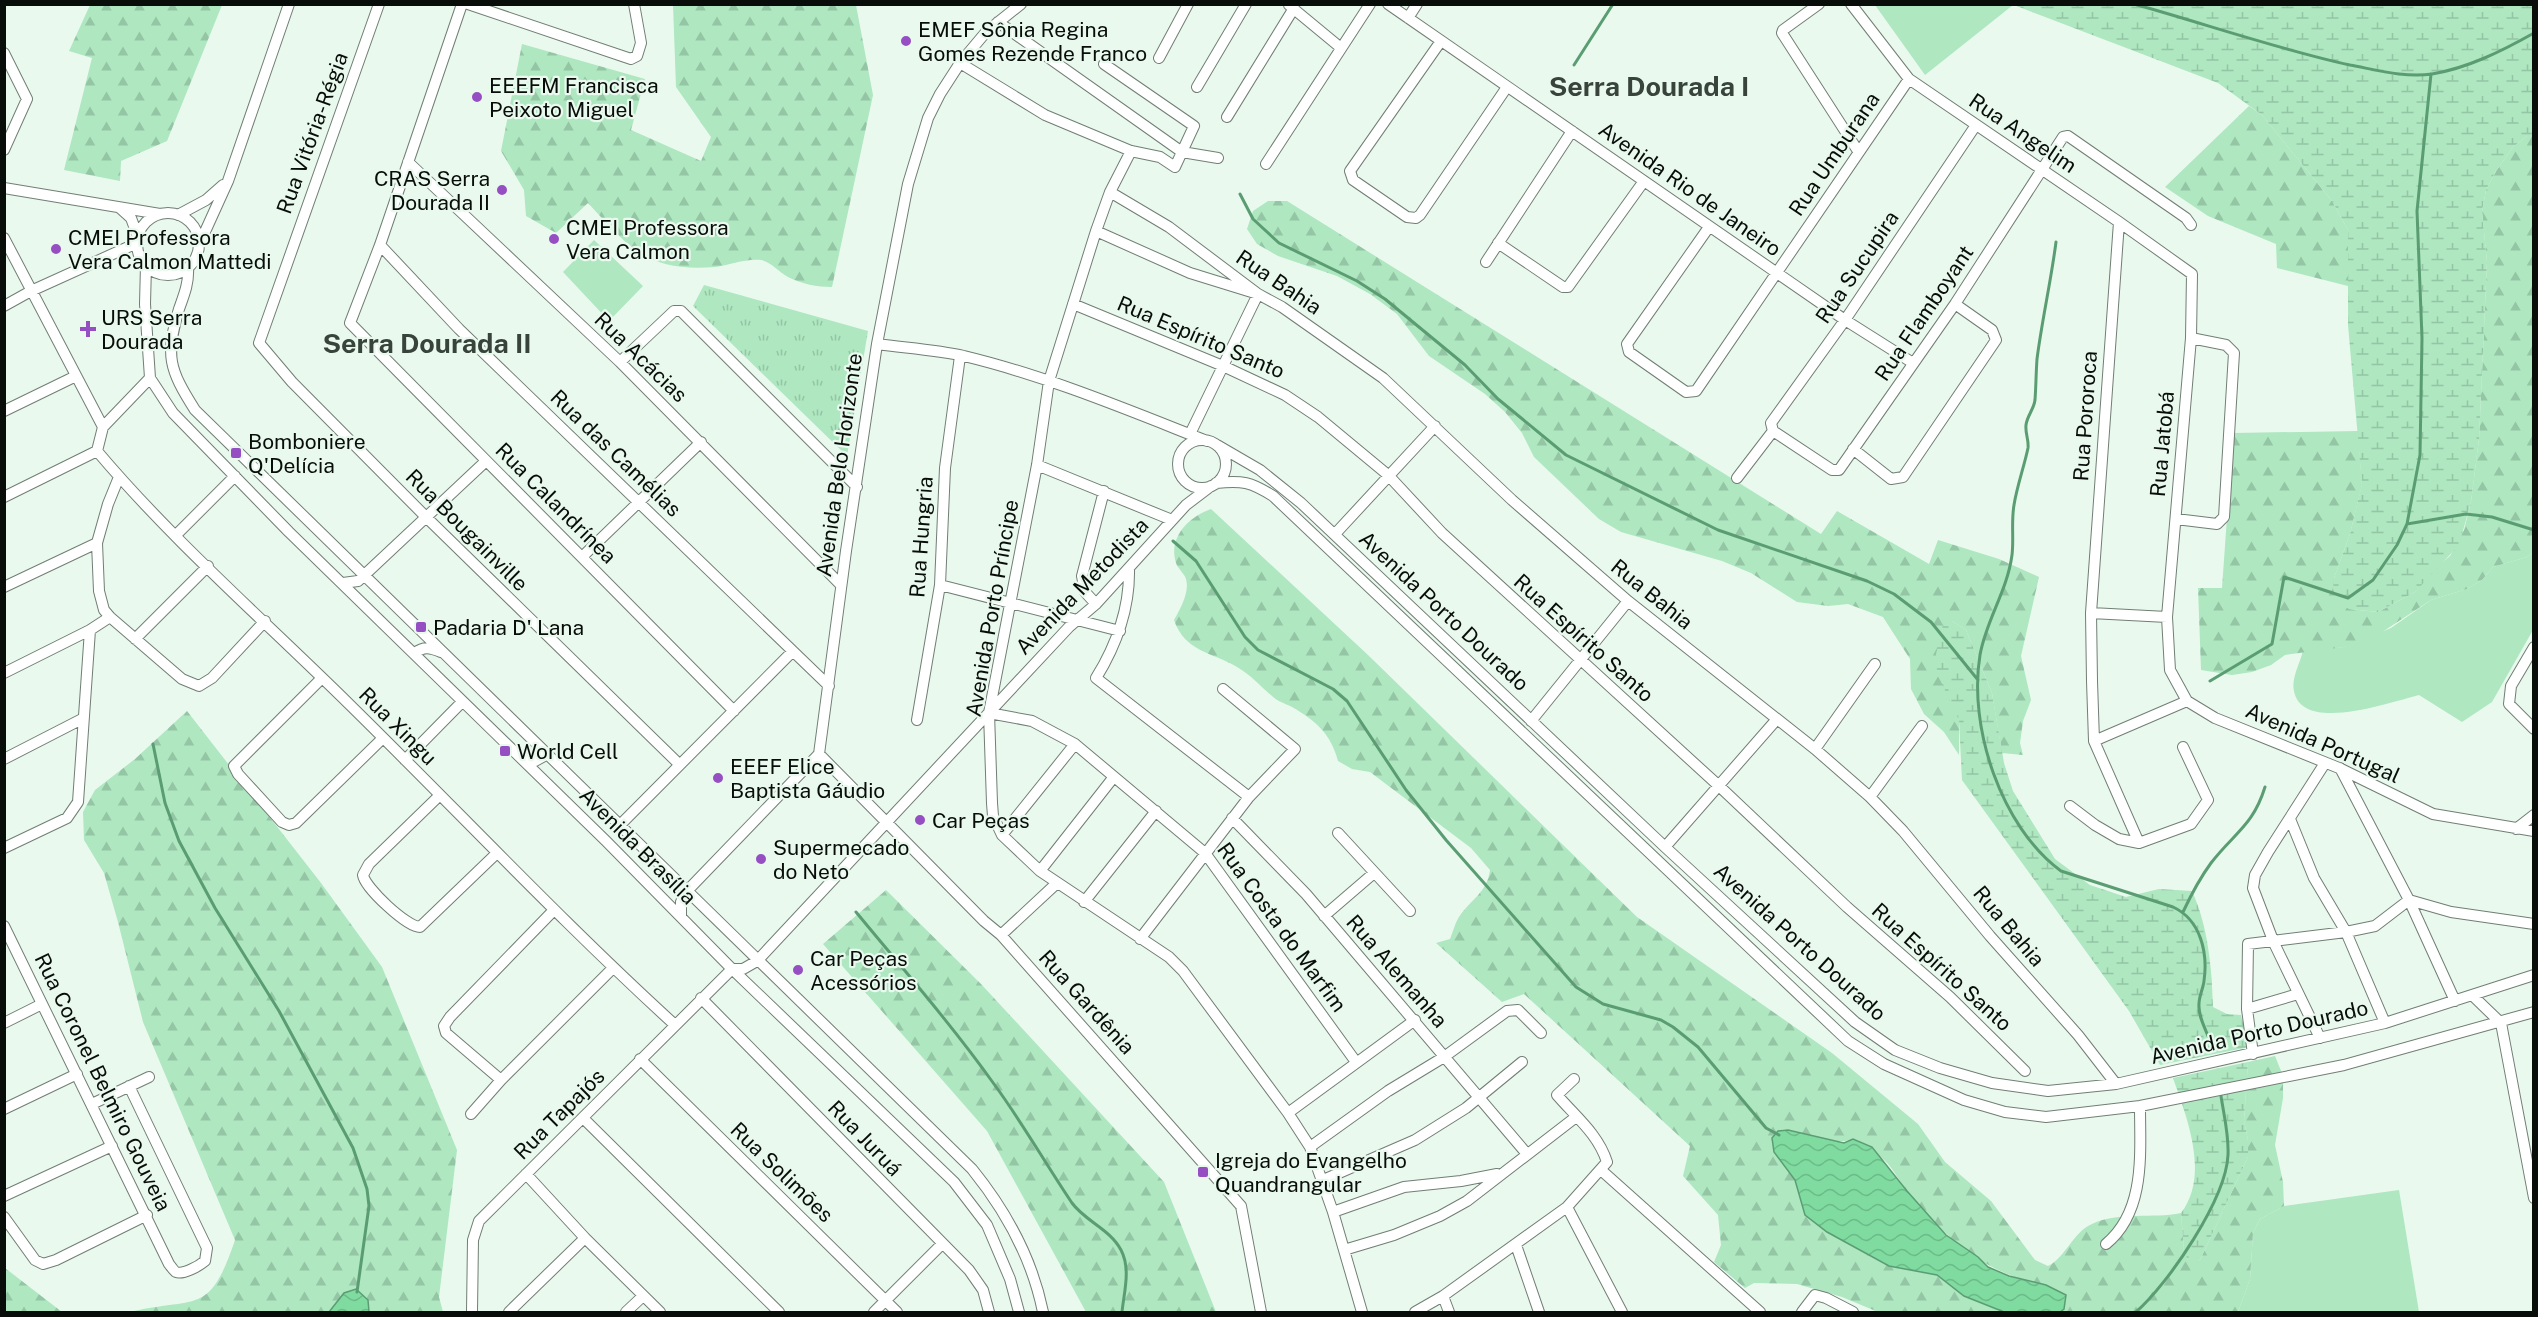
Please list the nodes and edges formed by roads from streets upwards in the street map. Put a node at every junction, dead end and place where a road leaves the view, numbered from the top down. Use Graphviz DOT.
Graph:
graph roads {
  1 [pos="289,4"];
  2 [pos="379,4"];
  3 [pos="462,4"];
  4 [pos="468,4"];
  5 [pos="634,4"];
  6 [pos="1021,4"];
  7 [pos="1188,4"];
  8 [pos="1246,4"];
  9 [pos="1370,4"];
  10 [pos="1388,4"];
  11 [pos="1418,4"];
  12 [pos="1820,4"];
  13 [pos="1851,4"];
  14 [pos="1292,6"];
  15 [pos="1408,18"];
  16 [pos="998,22"];
  17 [pos="1441,41"];
  18 [pos="1341,48"];
  19 [pos="4,52"];
  20 [pos="1159,58"];
  21 [pos="960,63"];
  22 [pos="1104,64"];
  23 [pos="1908,80"];
  24 [pos="1197,87"];
  25 [pos="1507,87"];
  26 [pos="1227,117"];
  27 [pos="1976,125"];
  28 [pos="1572,131"];
  29 [pos="4,150"];
  30 [pos="1131,151"];
  31 [pos="1858,151"];
  32 [pos="1182,152"];
  33 [pos="1218,158"];
  34 [pos="408,162"];
  35 [pos="1266,164"];
  36 [pos="2043,171"];
  37 [pos="228,181"];
  38 [pos="1644,181"];
  39 [pos="4,188"];
  40 [pos="1110,192"];
  41 [pos="120,208"];
  42 [pos="160,214"];
  43 [pos="178,215"];
  44 [pos="2119,222"];
  45 [pos="2191,225"];
  46 [pos="1709,227"];
  47 [pos="1096,231"];
  48 [pos="4,238"];
  49 [pos="138,240"];
  50 [pos="1498,243"];
  51 [pos="199,245"];
  52 [pos="380,245"];
  53 [pos="1486,262"];
  54 [pos="146,265"];
  55 [pos="188,268"];
  56 [pos="1777,273"];
  57 [pos="2192,274"];
  58 [pos="31,291"];
  59 [pos="1258,294"];
  60 [pos="1072,304"];
  61 [pos="1955,304"];
  62 [pos="4,306"];
  63 [pos="1845,320"];
  64 [pos="2191,338"];
  65 [pos="259,343"];
  66 [pos="877,344"];
  67 [pos="960,356"];
  68 [pos="620,362"];
  69 [pos="1913,363"];
  70 [pos="1223,366"];
  71 [pos="76,376"];
  72 [pos="150,378"];
  73 [pos="1049,381"];
  74 [pos="4,411"];
  75 [pos="1435,426"];
  76 [pos="103,427"];
  77 [pos="1773,431"];
  78 [pos="1190,434"];
  79 [pos="701,442"];
  80 [pos="1212,443"];
  81 [pos="1854,450"];
  82 [pos="97,451"];
  83 [pos="486,461"];
  84 [pos="1037,465"];
  85 [pos="235,476"];
  86 [pos="1388,476"];
  87 [pos="119,477"];
  88 [pos="1737,478"];
  89 [pos="1214,484"];
  90 [pos="856,487"];
  91 [pos="1104,491"];
  92 [pos="4,497"];
  93 [pos="639,501"];
  94 [pos="426,518"];
  95 [pos="2176,519"];
  96 [pos="1172,520"];
  97 [pos="1335,534"];
  98 [pos="176,535"];
  99 [pos="97,543"];
  100 [pos="583,556"];
  101 [pos="208,566"];
  102 [pos="1129,568"];
  103 [pos="364,576"];
  104 [pos="343,583"];
  105 [pos="842,585"];
  106 [pos="940,585"];
  107 [pos="4,587"];
  108 [pos="1628,601"];
  109 [pos="1012,602"];
  110 [pos="1096,604"];
  111 [pos="2091,613"];
  112 [pos="110,617"];
  113 [pos="2167,617"];
  114 [pos="265,621"];
  115 [pos="1079,621"];
  116 [pos="90,630"];
  117 [pos="1120,631"];
  118 [pos="135,639"];
  119 [pos="2534,647"];
  120 [pos="792,652"];
  121 [pos="444,653"];
  122 [pos="415,654"];
  123 [pos="1580,661"];
  124 [pos="1875,664"];
  125 [pos="4,673"];
  126 [pos="322,678"];
  127 [pos="829,686"];
  128 [pos="1223,688"];
  129 [pos="2187,701"];
  130 [pos="462,702"];
  131 [pos="734,711"];
  132 [pos="989,713"];
  133 [pos="82,719"];
  134 [pos="1778,719"];
  135 [pos="917,720"];
  136 [pos="1532,721"];
  137 [pos="1922,726"];
  138 [pos="2534,729"];
  139 [pos="383,738"];
  140 [pos="2094,741"];
  141 [pos="1075,744"];
  142 [pos="2183,747"];
  143 [pos="1815,749"];
  144 [pos="516,753"];
  145 [pos="548,754"];
  146 [pos="819,754"];
  147 [pos="4,759"];
  148 [pos="405,759"];
  149 [pos="2325,762"];
  150 [pos="679,764"];
  151 [pos="2340,768"];
  152 [pos="564,771"];
  153 [pos="538,774"];
  154 [pos="1113,778"];
  155 [pos="1719,786"];
  156 [pos="440,795"];
  157 [pos="1249,797"];
  158 [pos="1870,797"];
  159 [pos="2070,806"];
  160 [pos="1156,811"];
  161 [pos="2534,815"];
  162 [pos="1232,818"];
  163 [pos="2290,819"];
  164 [pos="887,822"];
  165 [pos="620,825"];
  166 [pos="2516,829"];
  167 [pos="2534,831"];
  168 [pos="1338,833"];
  169 [pos="1002,835"];
  170 [pos="2139,843"];
  171 [pos="1665,847"];
  172 [pos="4,848"];
  173 [pos="497,853"];
  174 [pos="1205,853"];
  175 [pos="1041,871"];
  176 [pos="1374,873"];
  177 [pos="1057,883"];
  178 [pos="686,892"];
  179 [pos="2409,900"];
  180 [pos="1084,902"];
  181 [pos="554,910"];
  182 [pos="1410,911"];
  183 [pos="681,916"];
  184 [pos="1324,916"];
  185 [pos="2534,924"];
  186 [pos="6,931"];
  187 [pos="2346,932"];
  188 [pos="1001,935"];
  189 [pos="1140,939"];
  190 [pos="2274,943"];
  191 [pos="757,961"];
  192 [pos="613,968"];
  193 [pos="732,969"];
  194 [pos="2534,975"];
  195 [pos="2298,994"];
  196 [pos="2472,995"];
  197 [pos="701,998"];
  198 [pos="2455,1001"];
  199 [pos="42,1004"];
  200 [pos="2247,1009"];
  201 [pos="2534,1012"];
  202 [pos="1414,1020"];
  203 [pos="4,1023"];
  204 [pos="2385,1023"];
  205 [pos="2500,1023"];
  206 [pos="675,1025"];
  207 [pos="1541,1033"];
  208 [pos="2319,1038"];
  209 [pos="2253,1054"];
  210 [pos="1444,1057"];
  211 [pos="640,1059"];
  212 [pos="1356,1062"];
  213 [pos="1522,1062"];
  214 [pos="2025,1071"];
  215 [pos="76,1074"];
  216 [pos="149,1077"];
  217 [pos="1574,1079"];
  218 [pos="501,1080"];
  219 [pos="2116,1084"];
  220 [pos="129,1086"];
  221 [pos="1480,1097"];
  222 [pos="92,1104"];
  223 [pos="2140,1106"];
  224 [pos="4,1109"];
  225 [pos="1287,1113"];
  226 [pos="471,1114"];
  227 [pos="1576,1117"];
  228 [pos="583,1118"];
  229 [pos="112,1146"];
  230 [pos="1310,1147"];
  231 [pos="1527,1154"];
  232 [pos="1604,1166"];
  233 [pos="526,1174"];
  234 [pos="1500,1174"];
  235 [pos="1323,1180"];
  236 [pos="4,1196"];
  237 [pos="2534,1198"];
  238 [pos="1567,1207"];
  239 [pos="1333,1212"];
  240 [pos="147,1215"];
  241 [pos="4,1217"];
  242 [pos="585,1238"];
  243 [pos="942,1244"];
  244 [pos="2106,1244"];
  245 [pos="1516,1245"];
  246 [pos="1344,1250"];
  247 [pos="643,1296"];
  248 [pos="1443,1296"];
  249 [pos="886,1301"];
  250 [pos="472,1312"];
  251 [pos="509,1312"];
  252 [pos="626,1312"];
  253 [pos="660,1312"];
  254 [pos="779,1312"];
  255 [pos="874,1312"];
  256 [pos="897,1312"];
  257 [pos="989,1312"];
  258 [pos="1019,1312"];
  259 [pos="1042,1312"];
  260 [pos="1261,1312"];
  261 [pos="1362,1312"];
  262 [pos="1416,1312"];
  263 [pos="1449,1312"];
  264 [pos="1539,1312"];
  265 [pos="1622,1312"];
  266 [pos="1760,1312"];
  267 [pos="1802,1312"];
  268 [pos="1853,1312"];
  1 -- 37 [label="street"];
  2 -- 65 [label="street, Rua Vitória-Régia"];
  3 -- 34 [label="street"];
  4 -- 5 [label="street"];
  6 -- 16 [label="street, Avenida Belo Horizonte"];
  7 -- 20 [label="street"];
  8 -- 24 [label="street"];
  9 -- 18 [label="street"];
  10 -- 15 [label="street, Avenida Rio de Janeiro"];
  11 -- 15 [label="street"];
  12 -- 31 [label="street"];
  13 -- 23 [label="street, Rua Angelim"];
  14 -- 18 [label="street"];
  14 -- 26 [label="street"];
  15 -- 17 [label="street, Avenida Rio de Janeiro"];
  16 -- 21 [label="street, Avenida Belo Horizonte"];
  16 -- 32 [label="street"];
  17 -- 25 [label="street, Avenida Rio de Janeiro"];
  17 -- 25 [label="street"];
  18 -- 35 [label="street"];
  19 -- 29 [label="street"];
  21 -- 30 [label="street"];
  21 -- 66 [label="street, Avenida Belo Horizonte"];
  22 -- 32 [label="street"];
  23 -- 27 [label="street, Rua Angelim"];
  23 -- 31 [label="street, Rua Umburana"];
  25 -- 28 [label="street, Avenida Rio de Janeiro"];
  27 -- 36 [label="street, Rua Angelim"];
  27 -- 63 [label="street, Rua Sucupira"];
  28 -- 38 [label="street, Avenida Rio de Janeiro"];
  28 -- 50 [label="street"];
  30 -- 32 [label="street"];
  30 -- 40 [label="street, Avenida Porto Príncipe"];
  31 -- 56 [label="street, Rua Umburana"];
  32 -- 33 [label="street"];
  34 -- 52 [label="street"];
  34 -- 68 [label="street, Rua Acácias"];
  36 -- 44 [label="street, Rua Angelim"];
  36 -- 45 [label="street, Rua Flamboyant"];
  36 -- 61 [label="street, Rua Flamboyant"];
  37 -- 43 [label="street"];
  37 -- 51 [label="street"];
  38 -- 46 [label="street, Avenida Rio de Janeiro"];
  38 -- 50 [label="street"];
  39 -- 41 [label="street"];
  40 -- 47 [label="street, Avenida Porto Príncipe"];
  40 -- 59 [label="street, Rua Bahia"];
  41 -- 42 [label="street"];
  41 -- 49 [label="street"];
  42 -- 43 [label="street"];
  42 -- 49 [label="street"];
  43 -- 51 [label="street"];
  44 -- 57 [label="street, Rua Angelim"];
  44 -- 111 [label="street, Rua Pororoca"];
  46 -- 56 [label="street, Avenida Rio de Janeiro"];
  46 -- 56 [label="street, Rua Umburana"];
  47 -- 59 [label="street"];
  47 -- 60 [label="street, Avenida Porto Príncipe"];
  48 -- 58 [label="street"];
  49 -- 54 [label="street"];
  49 -- 58 [label="street"];
  50 -- 53 [label="street"];
  51 -- 55 [label="street"];
  52 -- 83 [label="street, Rua Calandrínea"];
  52 -- 93 [label="street, Rua das Camélias"];
  54 -- 55 [label="street"];
  54 -- 72 [label="street, Avenida Brasília"];
  55 -- 103 [label="street, Avenida Brasília"];
  56 -- 63 [label="street, Avenida Rio de Janeiro"];
  57 -- 64 [label="street, Rua Jatobá"];
  58 -- 62 [label="street"];
  58 -- 71 [label="street"];
  59 -- 70 [label="street"];
  59 -- 75 [label="street, Rua Bahia"];
  60 -- 70 [label="street, Rua Espírito Santo"];
  60 -- 73 [label="street, Avenida Porto Príncipe"];
  61 -- 69 [label="street, Rua Flamboyant"];
  61 -- 81 [label="street"];
  63 -- 69 [label="street, Avenida Rio de Janeiro"];
  63 -- 77 [label="street, Rua Sucupira"];
  64 -- 95 [label="street, Rua Jatobá"];
  64 -- 95 [label="street"];
  65 -- 94 [label="street, Rua Bougainville"];
  66 -- 67 [label="street, Avenida Porto Dourado"];
  66 -- 90 [label="street, Avenida Belo Horizonte"];
  67 -- 73 [label="street, Avenida Porto Dourado"];
  67 -- 106 [label="street, Rua Hungria"];
  68 -- 79 [label="street, Rua Acácias"];
  68 -- 90 [label="street"];
  69 -- 81 [label="street, Rua Flamboyant"];
  70 -- 78 [label="street"];
  70 -- 86 [label="street, Rua Espírito Santo"];
  71 -- 74 [label="street"];
  71 -- 76 [label="street"];
  72 -- 76 [label="street"];
  72 -- 85 [label="street, Avenida Brasília"];
  73 -- 78 [label="street, Avenida Porto Dourado"];
  73 -- 84 [label="street, Avenida Porto Príncipe"];
  75 -- 86 [label="street"];
  75 -- 108 [label="street, Rua Bahia"];
  76 -- 82 [label="street"];
  77 -- 81 [label="street, Rua Flamboyant"];
  77 -- 88 [label="street, Rua Sucupira"];
  78 -- 80 [label="street, Avenida Porto Dourado"];
  79 -- 93 [label="street"];
  79 -- 105 [label="street, Rua Acácias"];
  80 -- 89 [label="street"];
  80 -- 89 [label="street"];
  80 -- 97 [label="street, Avenida Porto Dourado"];
  82 -- 87 [label="street, Rua Xingu"];
  82 -- 92 [label="street"];
  83 -- 94 [label="street"];
  83 -- 100 [label="street, Rua Calandrínea"];
  84 -- 91 [label="street"];
  84 -- 109 [label="street, Avenida Porto Príncipe"];
  85 -- 98 [label="street"];
  85 -- 104 [label="street, Avenida Brasília"];
  86 -- 97 [label="street"];
  86 -- 123 [label="street, Rua Espírito Santo"];
  87 -- 98 [label="street, Rua Xingu"];
  87 -- 99 [label="street"];
  89 -- 96 [label="street, Avenida Metodista"];
  89 -- 223 [label="street, Avenida Porto Dourado"];
  90 -- 105 [label="street, Avenida Belo Horizonte"];
  91 -- 96 [label="street"];
  91 -- 110 [label="street"];
  93 -- 100 [label="street"];
  93 -- 120 [label="street, Rua das Camélias"];
  94 -- 103 [label="street"];
  94 -- 150 [label="street, Rua Bougainville"];
  95 -- 113 [label="street, Rua Jatobá"];
  96 -- 102 [label="street, Avenida Metodista"];
  97 -- 136 [label="street, Avenida Porto Dourado"];
  98 -- 101 [label="street, Rua Xingu"];
  99 -- 107 [label="street"];
  99 -- 112 [label="street"];
  100 -- 131 [label="street, Rua Calandrínea"];
  101 -- 114 [label="street, Rua Xingu"];
  101 -- 118 [label="street"];
  102 -- 110 [label="street, Avenida Metodista"];
  102 -- 117 [label="street"];
  103 -- 104 [label="street"];
  103 -- 121 [label="street, Avenida Brasília"];
  104 -- 122 [label="street, Avenida Brasília"];
  105 -- 127 [label="street, Avenida Belo Horizonte"];
  106 -- 109 [label="street"];
  106 -- 135 [label="street, Rua Hungria"];
  108 -- 123 [label="street"];
  108 -- 134 [label="street, Rua Bahia"];
  109 -- 115 [label="street"];
  109 -- 132 [label="street, Avenida Porto Príncipe"];
  110 -- 115 [label="street, Avenida Metodista"];
  111 -- 113 [label="street"];
  111 -- 140 [label="street, Rua Pororoca"];
  112 -- 116 [label="street"];
  112 -- 118 [label="street"];
  113 -- 129 [label="street, Avenida Portugal"];
  114 -- 118 [label="street"];
  114 -- 126 [label="street, Rua Xingu"];
  115 -- 117 [label="street"];
  115 -- 132 [label="street, Avenida Metodista"];
  116 -- 125 [label="street"];
  116 -- 133 [label="street"];
  117 -- 157 [label="street"];
  119 -- 138 [label="street"];
  120 -- 127 [label="street, Rua das Camélias"];
  120 -- 131 [label="street"];
  121 -- 122 [label="street"];
  121 -- 145 [label="street, Avenida Brasília"];
  122 -- 130 [label="street, Avenida Brasília"];
  123 -- 136 [label="street"];
  123 -- 155 [label="street, Rua Espírito Santo"];
  124 -- 143 [label="street"];
  126 -- 139 [label="street, Rua Xingu"];
  126 -- 139 [label="street"];
  127 -- 146 [label="street, Avenida Belo Horizonte"];
  128 -- 157 [label="street"];
  129 -- 140 [label="street"];
  129 -- 149 [label="street, Avenida Portugal"];
  130 -- 144 [label="street, Avenida Brasília"];
  130 -- 148 [label="street"];
  131 -- 150 [label="street"];
  132 -- 141 [label="street, Rua Costa do Marfim"];
  132 -- 164 [label="street, Avenida Metodista"];
  132 -- 169 [label="street, Avenida Porto Príncipe"];
  133 -- 147 [label="street"];
  133 -- 172 [label="street"];
  134 -- 143 [label="street, Rua Bahia"];
  134 -- 155 [label="street"];
  136 -- 171 [label="street, Avenida Porto Dourado"];
  137 -- 158 [label="street"];
  139 -- 148 [label="street, Rua Xingu"];
  140 -- 170 [label="street"];
  141 -- 154 [label="street, Rua Costa do Marfim"];
  141 -- 169 [label="street"];
  142 -- 170 [label="street"];
  143 -- 158 [label="street, Rua Bahia"];
  144 -- 145 [label="street"];
  144 -- 153 [label="street, Avenida Brasília"];
  145 -- 152 [label="street, Avenida Brasília"];
  146 -- 164 [label="street, Rua Gardênia"];
  146 -- 178 [label="street"];
  148 -- 156 [label="street, Rua Xingu"];
  149 -- 151 [label="street, Avenida Portugal"];
  149 -- 163 [label="street"];
  150 -- 165 [label="street"];
  151 -- 166 [label="street, Avenida Portugal"];
  151 -- 179 [label="street"];
  152 -- 153 [label="street"];
  152 -- 165 [label="street, Avenida Brasília"];
  153 -- 183 [label="street, Avenida Brasília"];
  154 -- 160 [label="street, Rua Costa do Marfim"];
  154 -- 175 [label="street"];
  155 -- 171 [label="street"];
  155 -- 214 [label="street, Rua Espírito Santo"];
  156 -- 173 [label="street, Rua Xingu"];
  156 -- 173 [label="street"];
  157 -- 162 [label="street"];
  158 -- 219 [label="street, Rua Bahia"];
  159 -- 170 [label="street"];
  160 -- 174 [label="street, Rua Costa do Marfim"];
  160 -- 180 [label="street"];
  161 -- 166 [label="street"];
  162 -- 174 [label="street"];
  162 -- 184 [label="street, Rua Alemanha"];
  163 -- 187 [label="street"];
  163 -- 190 [label="street"];
  164 -- 188 [label="street, Rua Gardênia"];
  164 -- 191 [label="street, Avenida Metodista"];
  165 -- 178 [label="street, Avenida Brasília"];
  166 -- 167 [label="street, Avenida Portugal"];
  168 -- 176 [label="street"];
  169 -- 175 [label="street, Avenida Porto Príncipe"];
  171 -- 219 [label="street, Avenida Porto Dourado"];
  173 -- 181 [label="street, Rua Xingu"];
  174 -- 189 [label="street"];
  174 -- 212 [label="street, Rua Costa do Marfim"];
  175 -- 177 [label="street, Avenida Porto Príncipe"];
  176 -- 182 [label="street"];
  176 -- 184 [label="street"];
  177 -- 180 [label="street, Avenida Porto Príncipe"];
  177 -- 188 [label="street"];
  178 -- 183 [label="street"];
  178 -- 191 [label="street, Avenida Brasília"];
  179 -- 185 [label="street"];
  179 -- 187 [label="street"];
  179 -- 198 [label="street"];
  180 -- 189 [label="street, Avenida Porto Príncipe"];
  181 -- 192 [label="street, Rua Xingu"];
  181 -- 218 [label="street"];
  183 -- 193 [label="street, Avenida Brasília"];
  184 -- 202 [label="street, Rua Alemanha"];
  186 -- 199 [label="street, Rua Coronel Belmiro Gouveia"];
  187 -- 190 [label="street"];
  187 -- 204 [label="street"];
  188 -- 260 [label="street, Rua Gardênia"];
  189 -- 225 [label="street, Avenida Porto Príncipe"];
  190 -- 195 [label="street"];
  190 -- 200 [label="street"];
  191 -- 193 [label="street"];
  191 -- 259 [label="street, Avenida Brasília"];
  192 -- 206 [label="street, Rua Xingu"];
  192 -- 218 [label="street"];
  193 -- 197 [label="street, Rua Tapajós"];
  193 -- 258 [label="street, Avenida Brasília"];
  194 -- 196 [label="street, Avenida Porto Dourado"];
  195 -- 200 [label="street"];
  195 -- 208 [label="street"];
  196 -- 198 [label="street, Avenida Porto Dourado"];
  196 -- 205 [label="street"];
  197 -- 206 [label="street, Rua Tapajós"];
  197 -- 243 [label="street, Rua Juruá"];
  198 -- 204 [label="street, Avenida Porto Dourado"];
  199 -- 203 [label="street"];
  199 -- 215 [label="street, Rua Coronel Belmiro Gouveia"];
  200 -- 209 [label="street"];
  201 -- 205 [label="street, Avenida Porto Dourado"];
  202 -- 210 [label="street, Rua Alemanha"];
  202 -- 212 [label="street"];
  204 -- 208 [label="street, Avenida Porto Dourado"];
  205 -- 223 [label="street, Avenida Porto Dourado"];
  205 -- 237 [label="street"];
  206 -- 211 [label="street, Rua Tapajós"];
  207 -- 210 [label="street"];
  208 -- 209 [label="street, Avenida Porto Dourado"];
  209 -- 219 [label="street, Avenida Porto Dourado"];
  210 -- 221 [label="street, Rua Alemanha"];
  210 -- 230 [label="street"];
  211 -- 228 [label="street, Rua Tapajós"];
  211 -- 249 [label="street, Rua Solimões"];
  212 -- 225 [label="street"];
  213 -- 221 [label="street"];
  215 -- 222 [label="street, Rua Coronel Belmiro Gouveia"];
  215 -- 224 [label="street"];
  216 -- 220 [label="street"];
  217 -- 227 [label="street"];
  218 -- 226 [label="street"];
  220 -- 222 [label="street"];
  220 -- 240 [label="street, Rua Coronel Belmiro Gouveia"];
  221 -- 231 [label="street, Rua Alemanha"];
  221 -- 235 [label="street"];
  222 -- 229 [label="street, Rua Coronel Belmiro Gouveia"];
  223 -- 244 [label="street"];
  225 -- 230 [label="street, Avenida Porto Príncipe"];
  227 -- 231 [label="street"];
  227 -- 232 [label="street"];
  228 -- 233 [label="street, Rua Tapajós"];
  228 -- 254 [label="street"];
  229 -- 236 [label="street"];
  229 -- 240 [label="street, Rua Coronel Belmiro Gouveia"];
  230 -- 235 [label="street, Avenida Porto Príncipe"];
  231 -- 234 [label="street"];
  232 -- 238 [label="street"];
  232 -- 266 [label="street"];
  233 -- 242 [label="street"];
  233 -- 250 [label="street, Rua Tapajós"];
  234 -- 239 [label="street"];
  234 -- 246 [label="street"];
  235 -- 239 [label="street, Avenida Porto Príncipe"];
  238 -- 245 [label="street"];
  238 -- 265 [label="street"];
  239 -- 246 [label="street, Avenida Porto Príncipe"];
  240 -- 241 [label="street"];
  242 -- 247 [label="street"];
  242 -- 251 [label="street"];
  243 -- 249 [label="street"];
  243 -- 257 [label="street, Rua Juruá"];
  245 -- 248 [label="street"];
  245 -- 264 [label="street"];
  246 -- 261 [label="street, Avenida Porto Príncipe"];
  247 -- 252 [label="street"];
  247 -- 253 [label="street"];
  248 -- 262 [label="street"];
  248 -- 263 [label="street"];
  249 -- 255 [label="street"];
  249 -- 256 [label="street, Rua Solimões"];
  267 -- 268 [label="street"];
}
